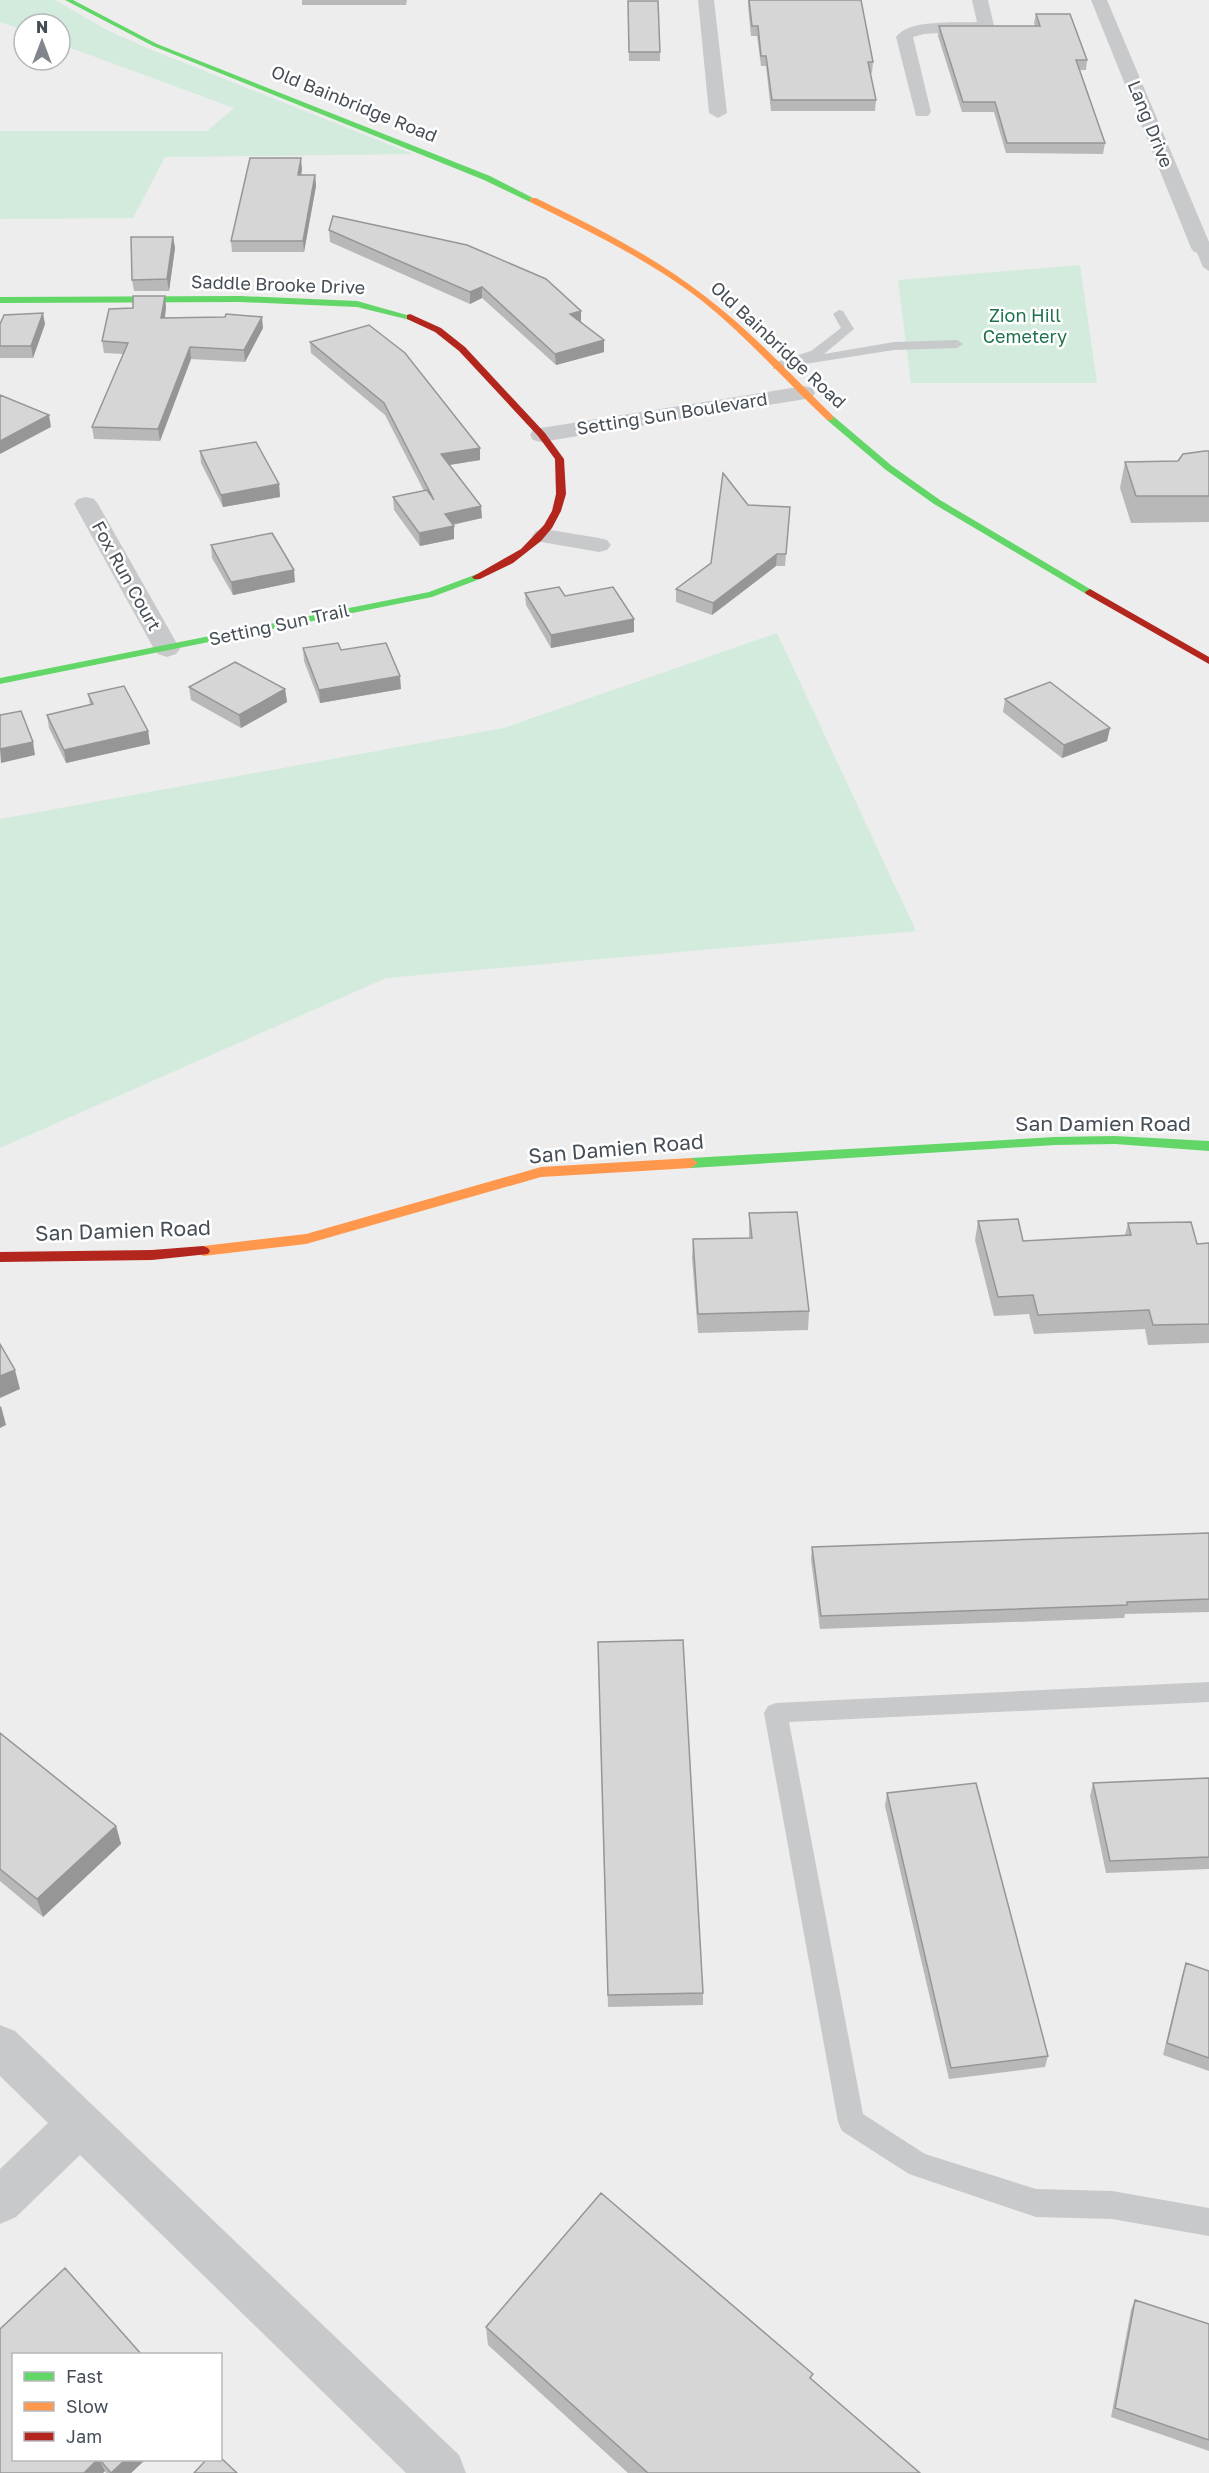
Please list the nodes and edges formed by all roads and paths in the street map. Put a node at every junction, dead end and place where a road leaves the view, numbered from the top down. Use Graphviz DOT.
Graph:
graph roads {
  1 [pos="68,0"];
  2 [pos="706,0"];
  3 [pos="980,0"];
  4 [pos="1099,0"];
  5 [pos="922,112"];
  6 [pos="718,113"];
  7 [pos="1205,248"];
  8 [pos="1209,267"];
  9 [pos="0,300"];
  10 [pos="839,314"];
  11 [pos="957,344"];
  12 [pos="808,360"];
  13 [pos="777,366"];
  14 [pos="804,393"];
  15 [pos="541,435"];
  16 [pos="86,504"];
  17 [pos="544,536"];
  18 [pos="599,545"];
  19 [pos="167,649"];
  20 [pos="1209,661"];
  21 [pos="0,681"];
  22 [pos="1209,1146"];
  23 [pos="0,1257"];
  24 [pos="1209,1692"];
  25 [pos="0,2046"];
  26 [pos="80,2124"];
  27 [pos="0,2201"];
  28 [pos="1209,2222"];
  29 [pos="441,2473"];
  1 -- 13 [label="street, Old Bainbridge Road"];
  2 -- 6 [label="street"];
  3 -- 5 [label="street"];
  4 -- 7 [label="street, Lang Drive"];
  7 -- 8 [label="lane"];
  9 -- 15 [label="street, Saddle Brooke Drive"];
  10 -- 12 [label="lane"];
  11 -- 12 [label="lane"];
  12 -- 13 [label="lane"];
  13 -- 14 [label="street, Old Bainbridge Road"];
  14 -- 15 [label="street, Setting Sun Boulevard"];
  14 -- 20 [label="street, Old Bainbridge Road"];
  15 -- 17 [label="street, Setting Sun Trail"];
  16 -- 19 [label="street, Fox Run Court"];
  17 -- 18 [label="street"];
  17 -- 19 [label="street, Setting Sun Trail"];
  19 -- 21 [label="street, Setting Sun Trail"];
  22 -- 23 [label="street, San Damien Road"];
  24 -- 28 [label="lane"];
  25 -- 26 [label="street"];
  26 -- 27 [label="street"];
  26 -- 29 [label="street"];
}
